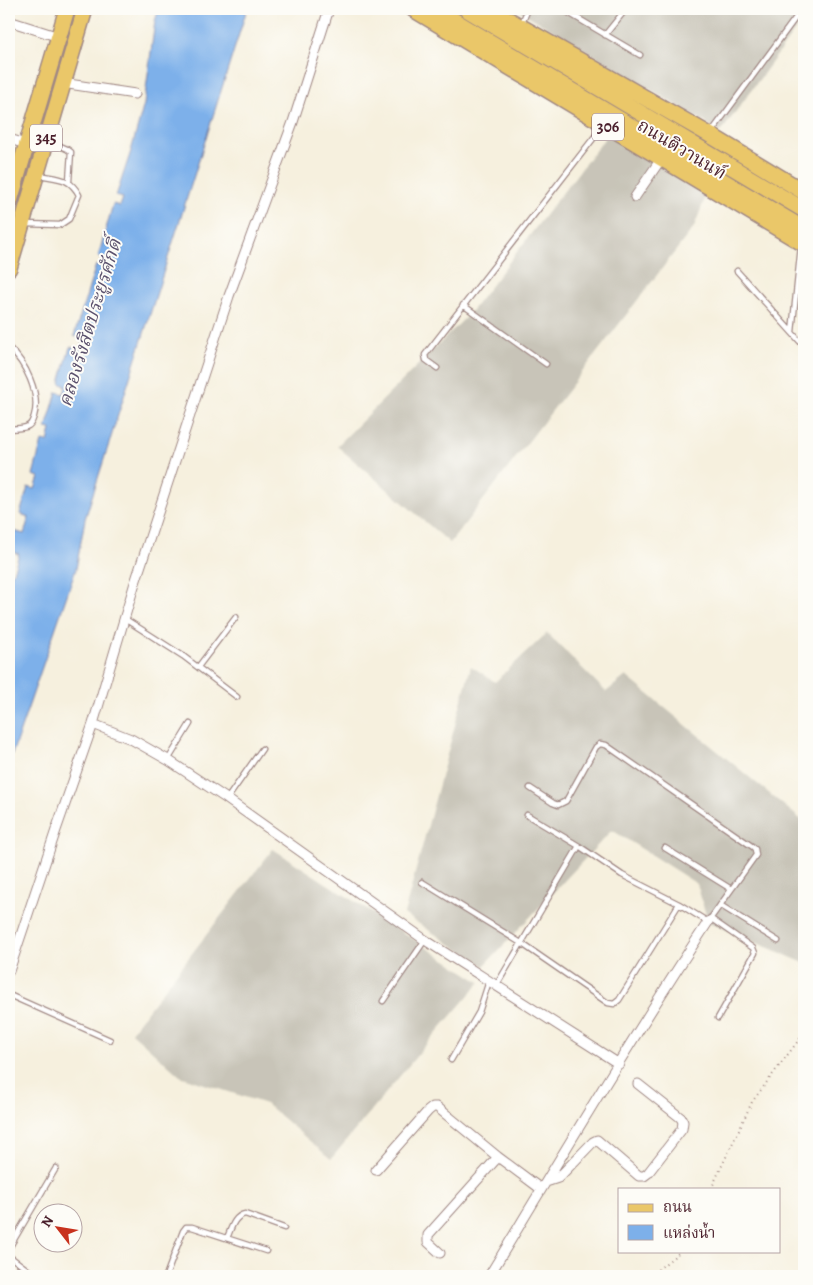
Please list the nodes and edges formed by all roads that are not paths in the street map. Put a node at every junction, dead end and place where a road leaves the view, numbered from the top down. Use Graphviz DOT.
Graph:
graph roads {
  1 [pos="67,9"];
  2 [pos="85,9"];
  3 [pos="329,9"];
  4 [pos="413,9"];
  5 [pos="435,9"];
  6 [pos="466,9"];
  7 [pos="490,9"];
  8 [pos="528,9"];
  9 [pos="562,9"];
  10 [pos="626,9"];
  11 [pos="802,9"];
  12 [pos="9,21"];
  13 [pos="520,27"];
  14 [pos="605,34"];
  15 [pos="59,37"];
  16 [pos="640,55"];
  17 [pos="62,84"];
  18 [pos="135,94"];
  19 [pos="604,124"];
  20 [pos="710,135"];
  21 [pos="9,139"];
  22 [pos="45,139"];
  23 [pos="26,144"];
  24 [pos="660,158"];
  25 [pos="35,174"];
  26 [pos="731,176"];
  27 [pos="69,181"];
  28 [pos="804,192"];
  29 [pos="635,196"];
  30 [pos="9,204"];
  31 [pos="804,210"];
  32 [pos="21,224"];
  33 [pos="803,238"];
  34 [pos="9,268"];
  35 [pos="737,271"];
  36 [pos="464,305"];
  37 [pos="792,332"];
  38 [pos="804,346"];
  39 [pos="9,348"];
  40 [pos="546,364"];
  41 [pos="437,368"];
  42 [pos="9,429"];
  43 [pos="236,617"];
  44 [pos="125,619"];
  45 [pos="198,667"];
  46 [pos="237,697"];
  47 [pos="93,724"];
  48 [pos="190,724"];
  49 [pos="262,749"];
  50 [pos="168,760"];
  51 [pos="530,788"];
  52 [pos="227,799"];
  53 [pos="527,815"];
  54 [pos="579,846"];
  55 [pos="664,848"];
  56 [pos="422,882"];
  57 [pos="731,889"];
  58 [pos="678,904"];
  59 [pos="720,905"];
  60 [pos="709,920"];
  61 [pos="425,940"];
  62 [pos="778,941"];
  63 [pos="521,943"];
  64 [pos="9,971"];
  65 [pos="492,983"];
  66 [pos="9,995"];
  67 [pos="383,1001"];
  68 [pos="718,1018"];
  69 [pos="110,1040"];
  70 [pos="451,1060"];
  71 [pos="619,1064"];
  72 [pos="638,1084"];
  73 [pos="498,1157"];
  74 [pos="56,1168"];
  75 [pos="376,1170"];
  76 [pos="544,1186"];
  77 [pos="284,1228"];
  78 [pos="227,1238"];
  79 [pos="9,1248"];
  80 [pos="266,1251"];
  81 [pos="440,1253"];
  82 [pos="9,1256"];
  83 [pos="36,1276"];
  84 [pos="166,1276"];
  85 [pos="489,1276"];
  1 -- 15 [label="main road, 345"];
  2 -- 17 [label="main road, 345"];
  3 -- 44 [label="street"];
  4 -- 19 [label="main road, ถนนติวานนท์ / 306"];
  5 -- 26 [label="main road, ถนนติวานนท์ / 306"];
  6 -- 26 [label="main road, ถนนติวานนท์ / 306"];
  7 -- 13 [label="main road, ถนนติวานนท์ / 306"];
  8 -- 13 [label="lane"];
  9 -- 14 [label="lane"];
  10 -- 14 [label="lane"];
  11 -- 20 [label="lane"];
  12 -- 15 [label="street"];
  13 -- 20 [label="main road, ถนนติวานนท์ / 306"];
  14 -- 16 [label="lane"];
  15 -- 23 [label="main road, 345"];
  17 -- 18 [label="street"];
  17 -- 22 [label="main road, 345"];
  19 -- 24 [label="main road, ถนนติวานนท์ / 306"];
  19 -- 36 [label="lane"];
  20 -- 28 [label="main road, ถนนติวานนท์ / 306"];
  21 -- 23 [label="street"];
  22 -- 25 [label="main road, 345"];
  22 -- 27 [label="lane"];
  23 -- 30 [label="main road, 345"];
  24 -- 29 [label="street"];
  24 -- 33 [label="main road, ถนนติวานนท์ / 306"];
  25 -- 27 [label="lane"];
  25 -- 32 [label="main road, 345"];
  26 -- 31 [label="main road, ถนนติวานนท์ / 306"];
  26 -- 33 [label="main road, ถนนติวานนท์ / 306"];
  27 -- 32 [label="lane"];
  32 -- 34 [label="main road, 345"];
  33 -- 37 [label="lane"];
  35 -- 37 [label="lane"];
  36 -- 40 [label="lane"];
  36 -- 41 [label="lane"];
  37 -- 38 [label="lane"];
  39 -- 42 [label="lane"];
  43 -- 45 [label="lane"];
  44 -- 45 [label="lane"];
  44 -- 47 [label="street"];
  45 -- 46 [label="lane"];
  47 -- 50 [label="street"];
  47 -- 64 [label="street"];
  48 -- 50 [label="lane"];
  49 -- 52 [label="lane"];
  50 -- 52 [label="street"];
  51 -- 57 [label="lane"];
  52 -- 61 [label="street"];
  53 -- 54 [label="lane"];
  54 -- 58 [label="lane"];
  54 -- 63 [label="lane"];
  55 -- 57 [label="lane"];
  56 -- 63 [label="lane"];
  57 -- 59 [label="lane"];
  58 -- 60 [label="lane"];
  58 -- 63 [label="lane"];
  59 -- 60 [label="lane"];
  59 -- 62 [label="lane"];
  60 -- 68 [label="lane"];
  60 -- 71 [label="street"];
  61 -- 65 [label="street"];
  61 -- 67 [label="lane"];
  63 -- 65 [label="lane"];
  65 -- 70 [label="lane"];
  65 -- 71 [label="street"];
  66 -- 69 [label="lane"];
  71 -- 76 [label="street"];
  72 -- 76 [label="street"];
  73 -- 75 [label="street"];
  73 -- 76 [label="street"];
  73 -- 81 [label="street"];
  74 -- 79 [label="lane"];
  76 -- 85 [label="street"];
  77 -- 78 [label="lane"];
  78 -- 80 [label="lane"];
  78 -- 84 [label="lane"];
  82 -- 83 [label="lane"];
}
